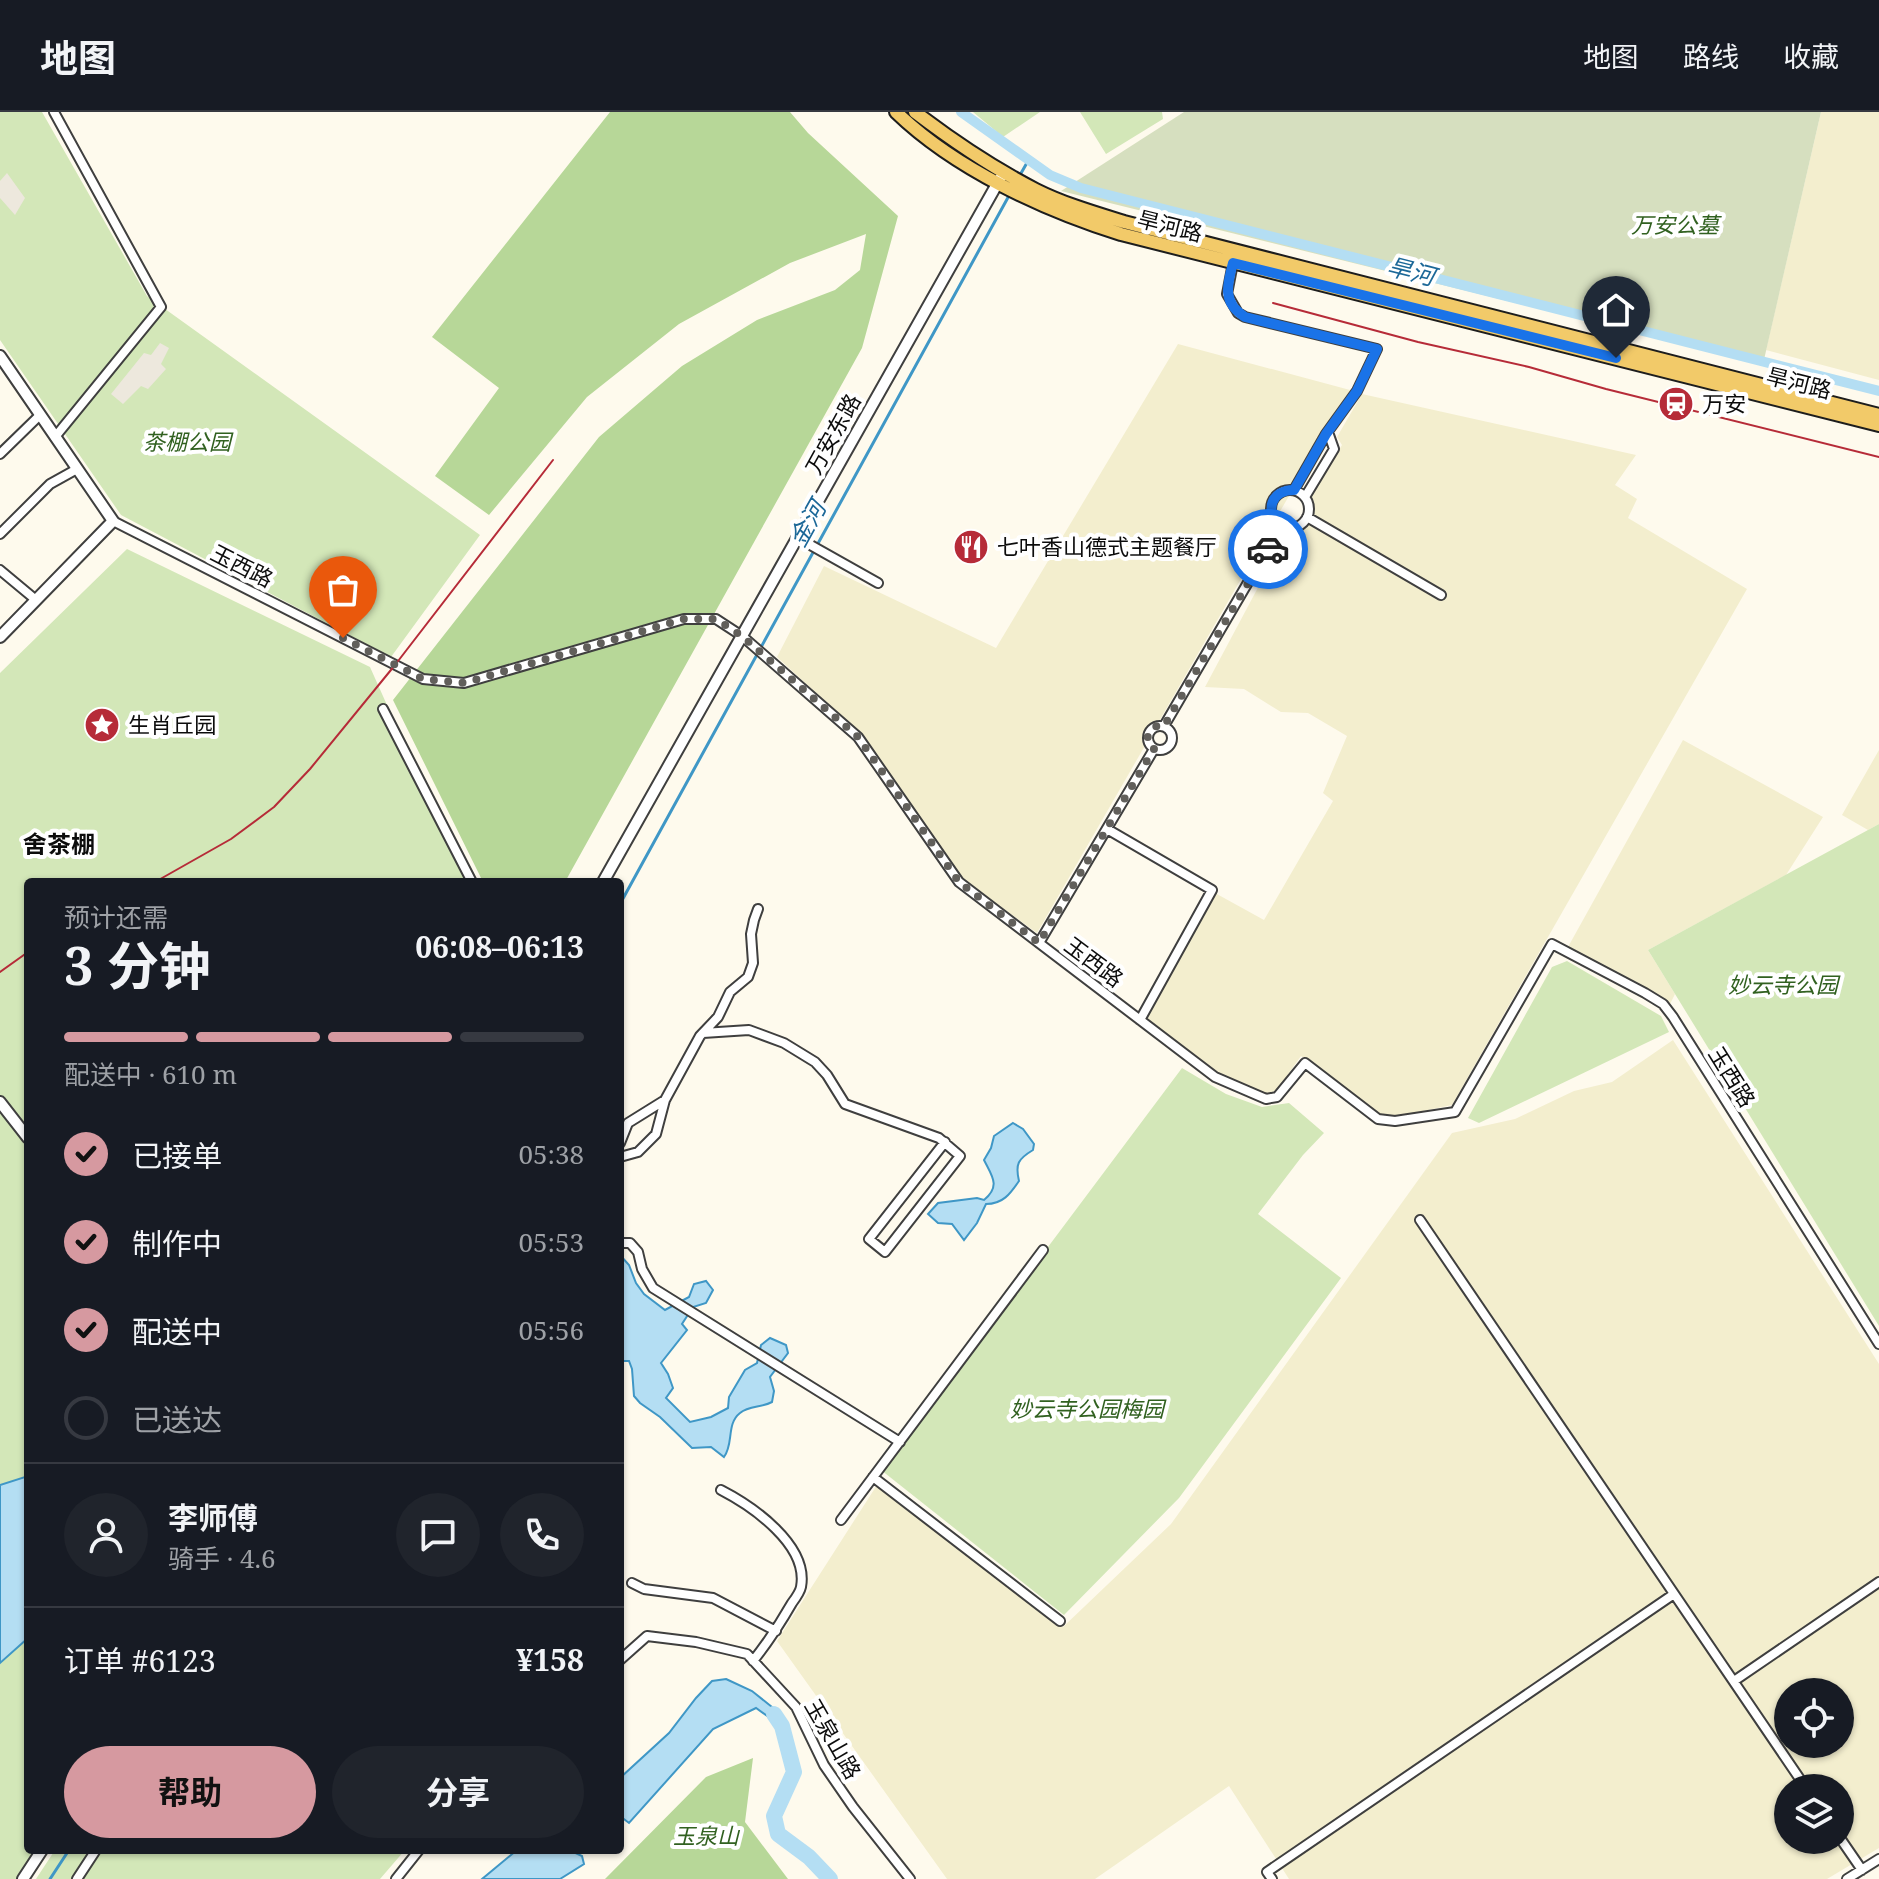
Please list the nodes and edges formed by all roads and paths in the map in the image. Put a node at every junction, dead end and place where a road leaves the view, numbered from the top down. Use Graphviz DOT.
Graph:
graph roads {
  1 [pos="54,112"];
  2 [pos="896,112"];
  3 [pos="915,112"];
  4 [pos="1006,180"];
  5 [pos="1025,191"];
  6 [pos="1233,263"];
  7 [pos="0,356"];
  8 [pos="4,372"];
  9 [pos="40,415"];
  10 [pos="1879,415"];
  11 [pos="1879,425"];
  12 [pos="1328,432"];
  13 [pos="55,437"];
  14 [pos="0,454"];
  15 [pos="77,469"];
  16 [pos="1294,490"];
  17 [pos="1305,497"];
  18 [pos="1307,517"];
  19 [pos="113,521"];
  20 [pos="1281,526"];
  21 [pos="0,534"];
  22 [pos="798,538"];
  23 [pos="0,570"];
  24 [pos="878,583"];
  25 [pos="1441,595"];
  26 [pos="36,600"];
  27 [pos="742,636"];
  28 [pos="0,637"];
  29 [pos="383,709"];
  30 [pos="1164,726"];
  31 [pos="1154,749"];
  32 [pos="1107,829"];
  33 [pos="470,878"];
  34 [pos="605,878"];
  35 [pos="758,909"];
  36 [pos="1039,943"];
  37 [pos="1140,1020"];
  38 [pos="703,1033"];
  39 [pos="665,1100"];
  40 [pos="0,1102"];
  41 [pos="624,1121"];
  42 [pos="24,1133"];
  43 [pos="945,1142"];
  44 [pos="624,1156"];
  45 [pos="1420,1220"];
  46 [pos="624,1243"];
  47 [pos="1043,1250"];
  48 [pos="1879,1344"];
  49 [pos="900,1442"];
  50 [pos="873,1477"];
  51 [pos="721,1490"];
  52 [pos="841,1520"];
  53 [pos="1879,1582"];
  54 [pos="632,1583"];
  55 [pos="1674,1594"];
  56 [pos="1060,1621"];
  57 [pos="776,1631"];
  58 [pos="624,1656"];
  59 [pos="753,1661"];
  60 [pos="1734,1681"];
  61 [pos="1797,1774"];
  62 [pos="39,1854"];
  63 [pos="93,1854"];
  64 [pos="416,1854"];
  65 [pos="1851,1854"];
  66 [pos="1879,1859"];
  67 [pos="1862,1870"];
  68 [pos="23,1879"];
  69 [pos="77,1879"];
  70 [pos="396,1879"];
  71 [pos="910,1879"];
  72 [pos="1272,1879"];
  73 [pos="1847,1879"];
  1 -- 13 [label="street"];
  2 -- 4 [label="main road, 旱河路"];
  3 -- 4 [label="main road, 旱河路"];
  4 -- 5 [label="main road, 旱河路"];
  4 -- 22 [label="street, 万安东路"];
  5 -- 6 [label="main road, 旱河路"];
  5 -- 10 [label="main road, 旱河路"];
  6 -- 11 [label="main road, 旱河路"];
  6 -- 12 [label="street"];
  7 -- 8 [label="street"];
  8 -- 9 [label="street"];
  9 -- 13 [label="street"];
  9 -- 14 [label="street"];
  12 -- 16 [label="street"];
  12 -- 17 [label="street"];
  13 -- 15 [label="street"];
  15 -- 19 [label="street"];
  15 -- 21 [label="street"];
  16 -- 17 [label="street"];
  16 -- 20 [label="street"];
  17 -- 18 [label="street"];
  18 -- 20 [label="street"];
  18 -- 25 [label="street"];
  19 -- 26 [label="street"];
  19 -- 27 [label="street, 玉西路"];
  20 -- 30 [label="street"];
  22 -- 24 [label="street"];
  22 -- 27 [label="street, 万安东路"];
  23 -- 26 [label="street"];
  26 -- 28 [label="street"];
  27 -- 34 [label="street, 万安东路"];
  27 -- 36 [label="street, 玉西路"];
  29 -- 33 [label="street"];
  30 -- 31 [label="street"];
  30 -- 31 [label="street"];
  31 -- 32 [label="street"];
  32 -- 36 [label="street"];
  32 -- 37 [label="street"];
  35 -- 38 [label="street"];
  36 -- 37 [label="street, 玉西路"];
  37 -- 48 [label="street, 玉西路"];
  38 -- 39 [label="street"];
  38 -- 43 [label="street"];
  39 -- 41 [label="street"];
  39 -- 44 [label="street"];
  40 -- 42 [label="street"];
  43 -- 43 [label="street"];
  45 -- 55 [label="street"];
  46 -- 49 [label="street"];
  47 -- 49 [label="street"];
  49 -- 50 [label="street"];
  50 -- 52 [label="street"];
  50 -- 56 [label="street"];
  51 -- 57 [label="street"];
  53 -- 60 [label="street"];
  54 -- 57 [label="street"];
  55 -- 60 [label="street"];
  55 -- 72 [label="street"];
  57 -- 59 [label="street"];
  58 -- 59 [label="street, 玉泉山路"];
  59 -- 71 [label="street, 玉泉山路"];
  60 -- 61 [label="street"];
  62 -- 68 [label="street"];
  63 -- 69 [label="street"];
  64 -- 70 [label="street"];
  65 -- 67 [label="street"];
  66 -- 67 [label="street"];
  67 -- 73 [label="street"];
}
